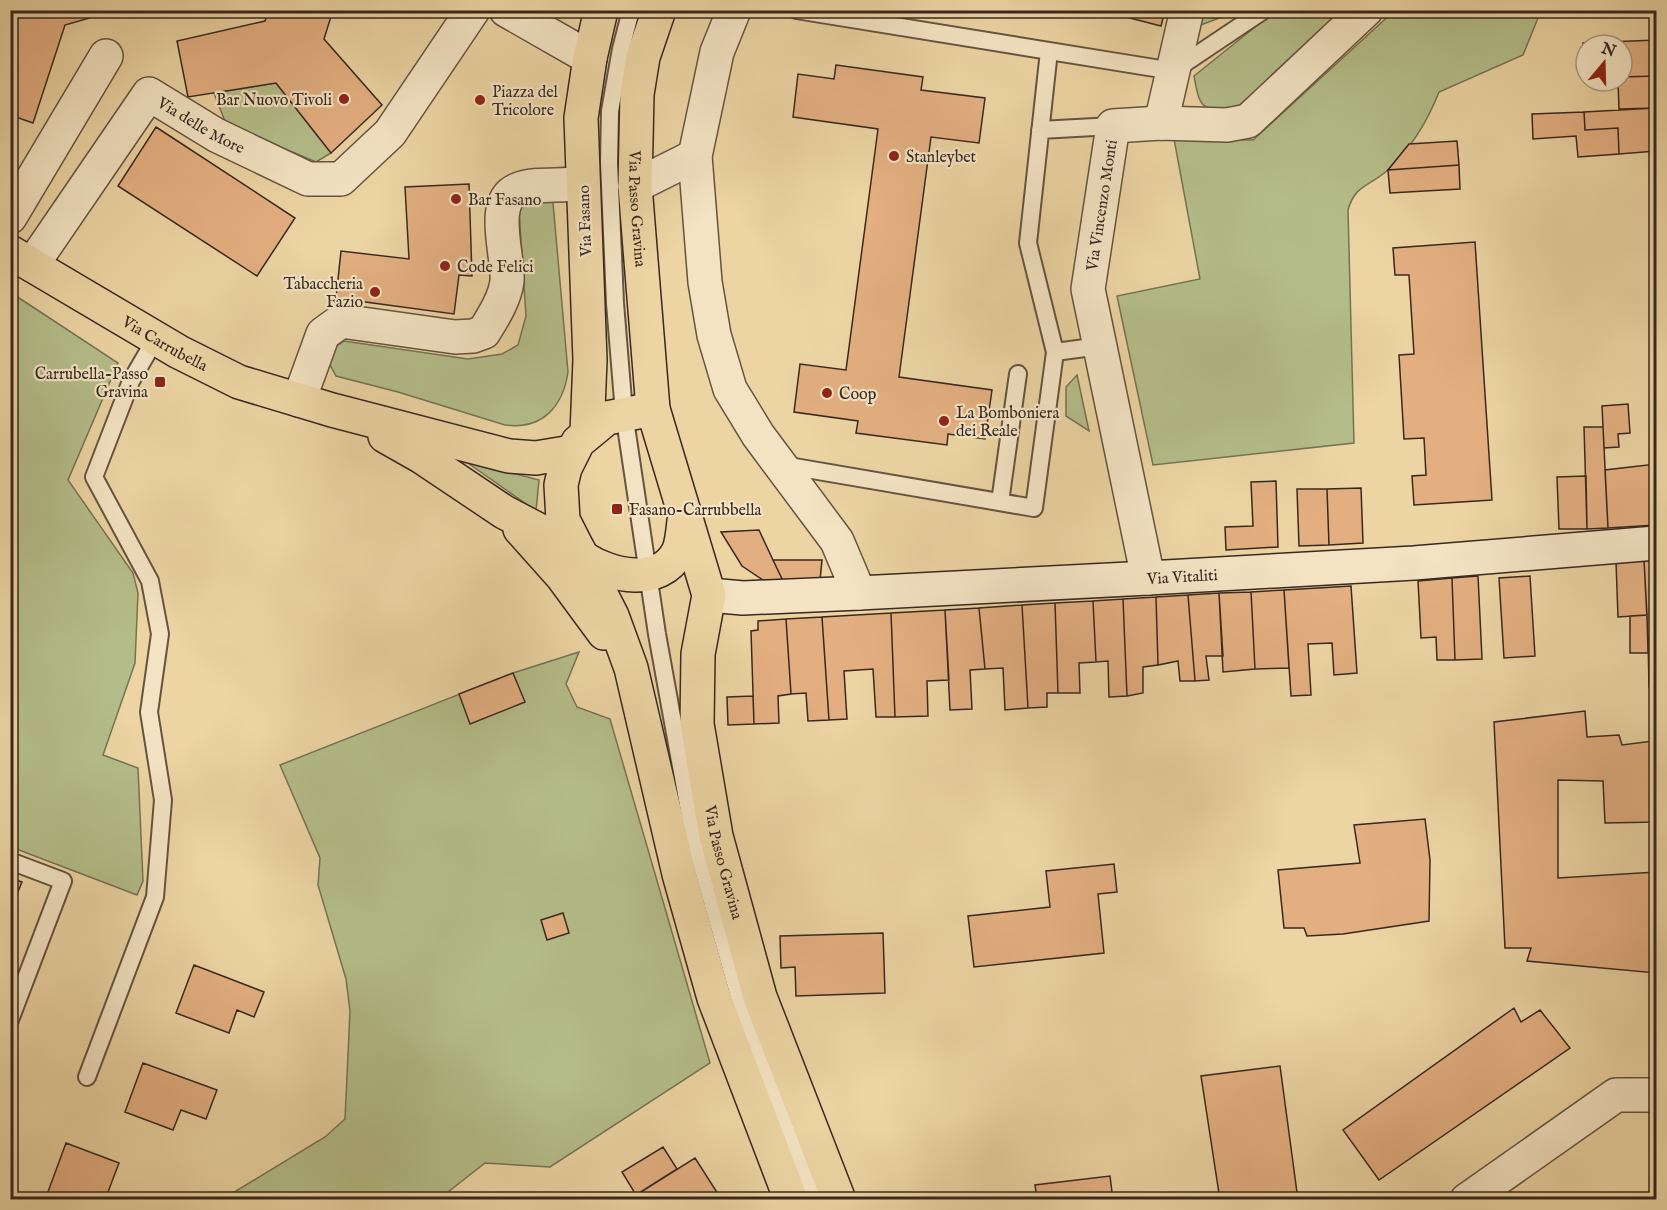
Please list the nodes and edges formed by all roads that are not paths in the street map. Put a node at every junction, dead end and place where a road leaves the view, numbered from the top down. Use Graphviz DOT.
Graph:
graph roads {
  1 [pos="473,10"];
  2 [pos="506,10"];
  3 [pos="601,10"];
  4 [pos="632,10"];
  5 [pos="659,10"];
  6 [pos="734,10"];
  7 [pos="796,10"];
  8 [pos="1187,10"];
  9 [pos="1264,10"];
  10 [pos="1366,10"];
  11 [pos="1049,51"];
  12 [pos="106,56"];
  13 [pos="590,58"];
  14 [pos="1173,71"];
  15 [pos="1161,123"];
  16 [pos="1113,126"];
  17 [pos="1040,130"];
  18 [pos="695,156"];
  19 [pos="582,183"];
  20 [pos="635,186"];
  21 [pos="10,217"];
  22 [pos="21,259"];
  23 [pos="156,338"];
  24 [pos="1100,346"];
  25 [pos="1055,352"];
  26 [pos="1018,374"];
  27 [pos="299,400"];
  28 [pos="332,410"];
  29 [pos="639,411"];
  30 [pos="580,442"];
  31 [pos="783,465"];
  32 [pos="1000,502"];
  33 [pos="504,512"];
  34 [pos="685,514"];
  35 [pos="1656,543"];
  36 [pos="582,555"];
  37 [pos="649,573"];
  38 [pos="1148,578"];
  39 [pos="859,593"];
  40 [pos="709,595"];
  41 [pos="631,668"];
  42 [pos="10,861"];
  43 [pos="10,1020"];
  44 [pos="87,1077"];
  45 [pos="1656,1095"];
  46 [pos="793,1197"];
  47 [pos="839,1200"];
  48 [pos="1467,1200"];
  1 -- 22 [label="street, Via delle More"];
  2 -- 13 [label="street"];
  3 -- 13 [label="main road, Via Fasano"];
  4 -- 29 [label="lane"];
  5 -- 20 [label="main road, Via Passo Gravina"];
  6 -- 18 [label="street"];
  7 -- 11 [label="lane"];
  8 -- 14 [label="street"];
  9 -- 14 [label="lane"];
  10 -- 15 [label="street, Via Vincenzo Monti"];
  11 -- 14 [label="lane"];
  11 -- 17 [label="lane"];
  12 -- 21 [label="street"];
  13 -- 19 [label="main road, Via Fasano"];
  14 -- 15 [label="street"];
  15 -- 16 [label="street, Via Vincenzo Monti"];
  16 -- 17 [label="lane"];
  16 -- 24 [label="street, Via Vincenzo Monti"];
  17 -- 25 [label="lane"];
  18 -- 20 [label="street"];
  18 -- 31 [label="street"];
  19 -- 27 [label="street"];
  19 -- 30 [label="main road, Via Fasano"];
  20 -- 29 [label="main road, Via Passo Gravina"];
  22 -- 23 [label="main road, Via Carrubella"];
  23 -- 27 [label="main road, Via Carrubella"];
  23 -- 44 [label="lane"];
  24 -- 25 [label="lane"];
  24 -- 38 [label="street, Via Vincenzo Monti"];
  25 -- 32 [label="lane"];
  26 -- 32 [label="lane"];
  27 -- 28 [label="main road, Via Carrubella"];
  28 -- 30 [label="main road"];
  28 -- 33 [label="main road"];
  29 -- 30 [label="main road"];
  29 -- 34 [label="main road, Via Passo Gravina"];
  29 -- 37 [label="lane"];
  30 -- 36 [label="main road, Via Fasano"];
  31 -- 32 [label="lane"];
  31 -- 39 [label="street"];
  33 -- 36 [label="main road"];
  33 -- 41 [label="main road"];
  34 -- 37 [label="main road"];
  34 -- 40 [label="main road, Via Passo Gravina"];
  35 -- 38 [label="street, Via Vitaliti"];
  36 -- 37 [label="main road"];
  36 -- 41 [label="main road, Via Fasano"];
  37 -- 46 [label="lane"];
  38 -- 39 [label="street, Via Vitaliti"];
  39 -- 40 [label="street, Via Vitaliti"];
  40 -- 47 [label="main road, Via Passo Gravina"];
  41 -- 46 [label="main road"];
  42 -- 43 [label="lane"];
  45 -- 48 [label="street"];
}
